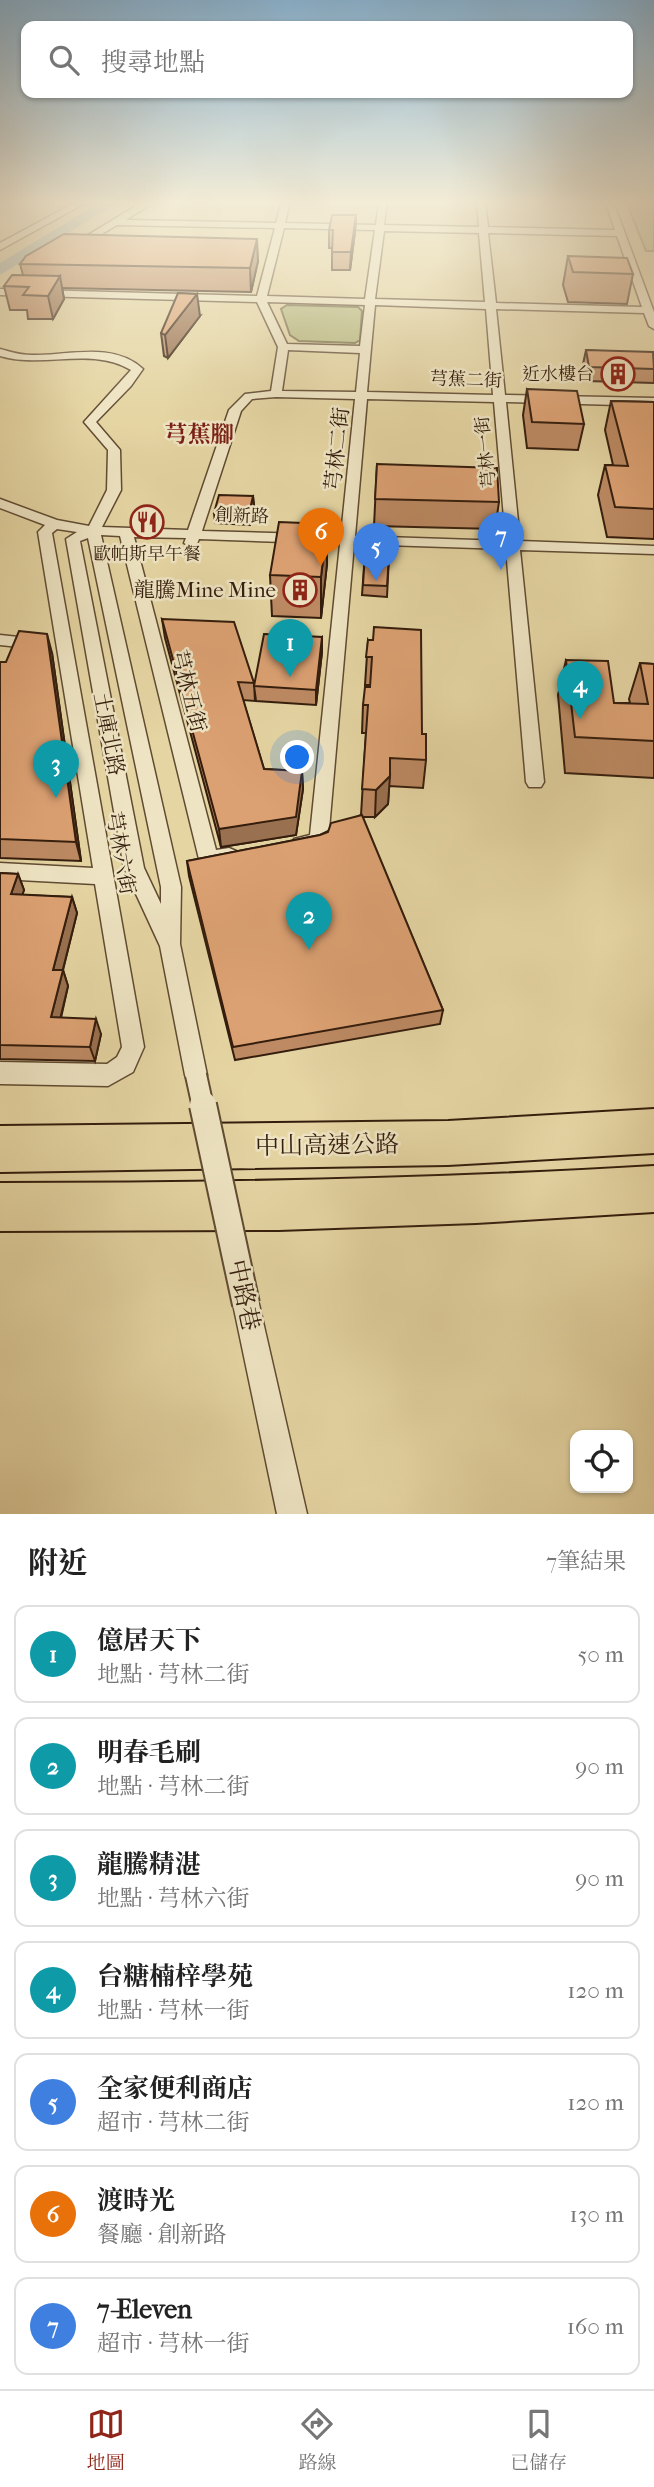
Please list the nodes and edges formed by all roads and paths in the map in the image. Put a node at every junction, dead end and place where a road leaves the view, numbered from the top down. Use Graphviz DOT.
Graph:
graph roads {
  1 [pos="268,272"];
  2 [pos="374,272"];
  3 [pos="487,272"];
  4 [pos="634,272"];
  5 [pos="3,288"];
  6 [pos="261,300"];
  7 [pos="370,303"];
  8 [pos="489,305"];
  9 [pos="648,310"];
  10 [pos="654,326"];
  11 [pos="283,347"];
  12 [pos="368,350"];
  13 [pos="0,352"];
  14 [pos="276,394"];
  15 [pos="363,394"];
  16 [pos="499,399"];
  17 [pos="654,402"];
  18 [pos="0,503"];
  19 [pos="0,515"];
  20 [pos="49,528"];
  21 [pos="95,536"];
  22 [pos="127,538"];
  23 [pos="193,538"];
  24 [pos="73,539"];
  25 [pos="348,544"];
  26 [pos="513,549"];
  27 [pos="654,550"];
  28 [pos="654,559"];
  29 [pos="0,640"];
  30 [pos="62,646"];
  31 [pos="535,782"];
  32 [pos="292,846"];
  33 [pos="250,852"];
  34 [pos="0,871"];
  35 [pos="102,876"];
  36 [pos="170,944"];
  37 [pos="0,1073"];
  38 [pos="196,1075"];
  39 [pos="654,1130"];
  40 [pos="0,1149"];
  41 [pos="654,1189"];
  42 [pos="0,1207"];
  43 [pos="292,1514"];
  1 -- 6 [label="street"];
  2 -- 7 [label="street, 芎林二街"];
  3 -- 8 [label="street, 芎林一街"];
  4 -- 9 [label="street"];
  5 -- 6 [label="street"];
  6 -- 7 [label="street"];
  6 -- 11 [label="street"];
  7 -- 8 [label="street"];
  7 -- 12 [label="street, 芎林二街"];
  8 -- 9 [label="street"];
  8 -- 16 [label="street, 芎林一街"];
  9 -- 10 [label="street"];
  11 -- 12 [label="street"];
  11 -- 14 [label="street"];
  12 -- 15 [label="street, 芎林二街"];
  13 -- 21 [label="street"];
  14 -- 15 [label="street, 芎蕉二街"];
  14 -- 23 [label="street, 芎蕉二街"];
  15 -- 16 [label="street, 芎蕉二街"];
  15 -- 25 [label="street, 芎林二街"];
  16 -- 17 [label="street, 芎蕉二街"];
  16 -- 26 [label="street, 芎林一街"];
  18 -- 20 [label="street, 創新路"];
  19 -- 20 [label="street, 創新路"];
  20 -- 21 [label="street, 創新路"];
  20 -- 24 [label="street, 創新路"];
  20 -- 30 [label="street, 芎林六街"];
  21 -- 22 [label="street, 創新路"];
  21 -- 24 [label="street"];
  21 -- 36 [label="street, 土庫北路"];
  22 -- 23 [label="street, 創新路"];
  22 -- 33 [label="street, 芎林五街"];
  23 -- 25 [label="street, 創新路"];
  24 -- 36 [label="street, 土庫北路"];
  25 -- 26 [label="street, 創新路"];
  25 -- 32 [label="street, 芎林二街"];
  26 -- 27 [label="street, 創新路"];
  26 -- 28 [label="street, 創新路"];
  26 -- 31 [label="street, 芎林一街"];
  29 -- 30 [label="street"];
  30 -- 35 [label="street, 芎林六街"];
  34 -- 35 [label="street"];
  35 -- 37 [label="street, 芎林六街"];
  36 -- 38 [label="street, 土庫北路"];
  38 -- 43 [label="street, 中路巷, bridge"];
  39 -- 40 [label="highway, 中山高速公路"];
  41 -- 42 [label="highway"];
}
